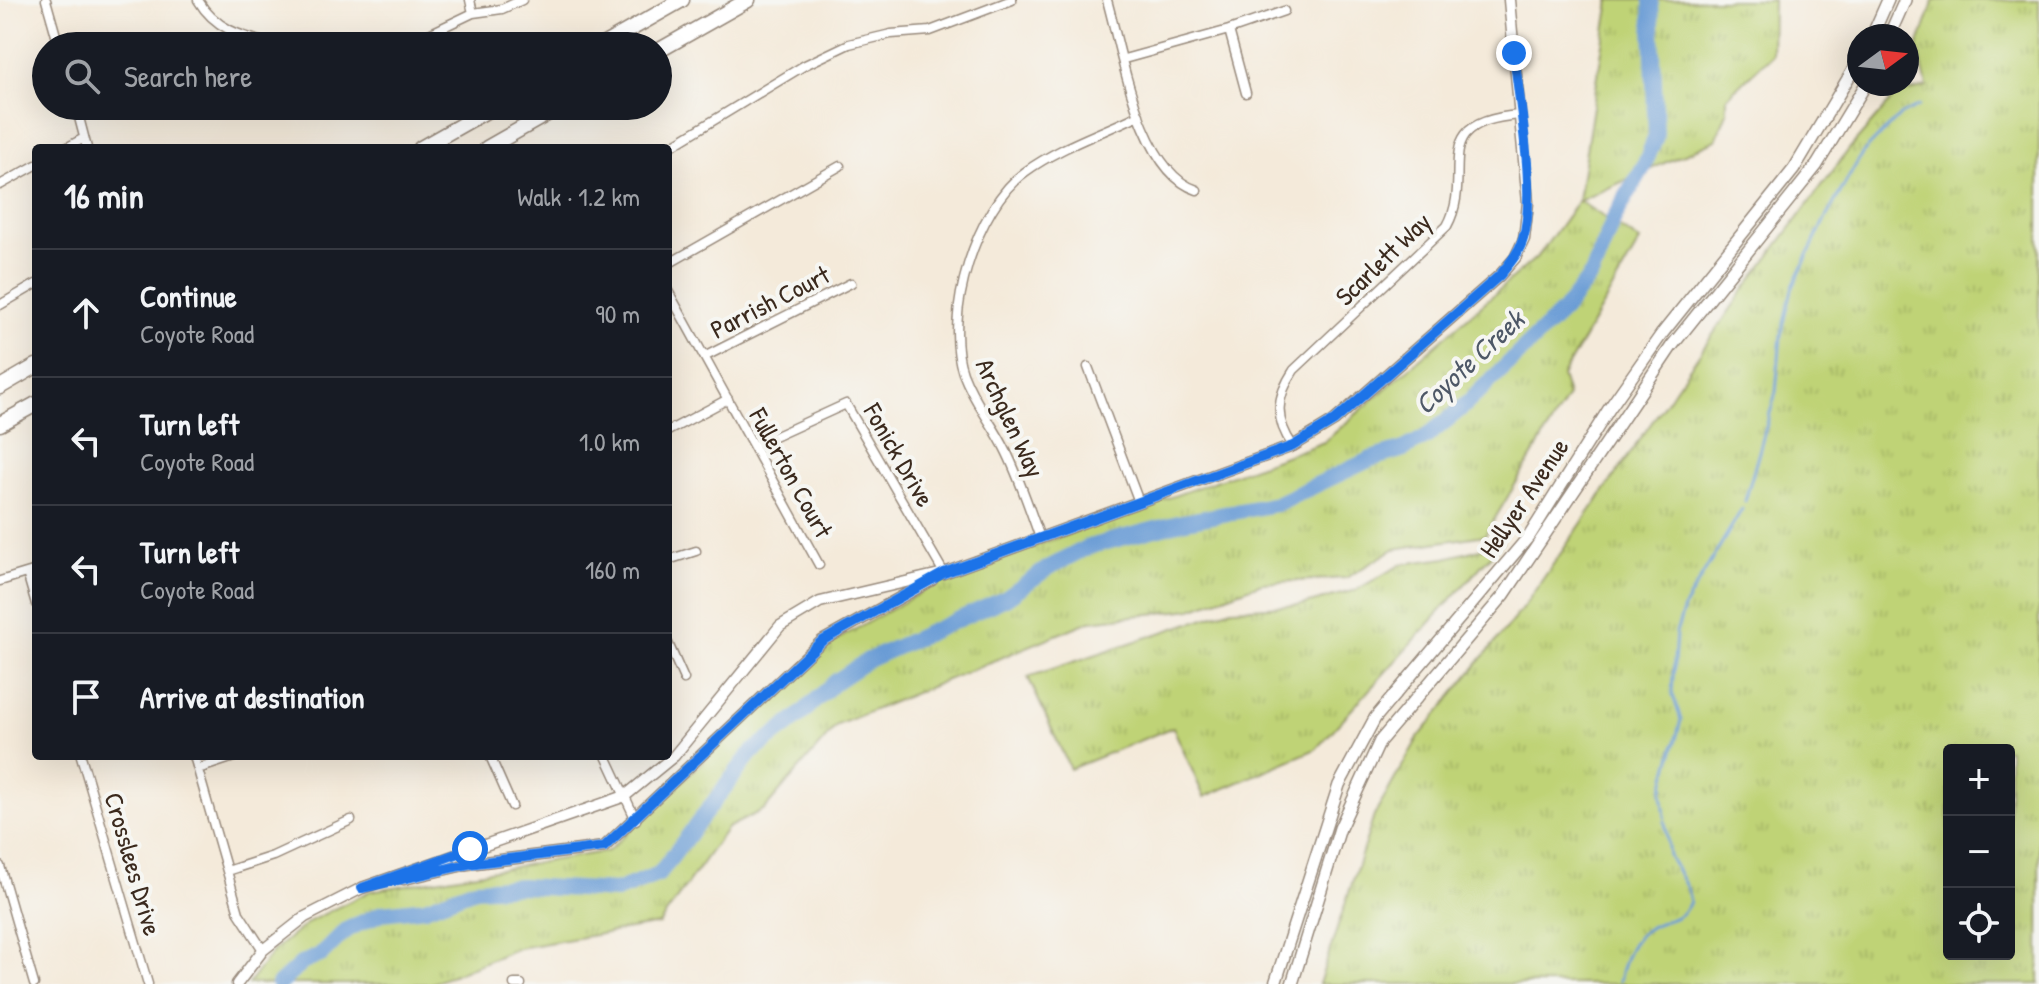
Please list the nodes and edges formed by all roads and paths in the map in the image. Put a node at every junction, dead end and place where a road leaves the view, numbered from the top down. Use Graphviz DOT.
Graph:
graph roads {
  1 [pos="46,0"];
  2 [pos="198,0"];
  3 [pos="470,0"];
  4 [pos="522,0"];
  5 [pos="682,0"];
  6 [pos="748,0"];
  7 [pos="1012,0"];
  8 [pos="1107,0"];
  9 [pos="1509,0"];
  10 [pos="1888,0"];
  11 [pos="1905,0"];
  12 [pos="1284,11"];
  13 [pos="473,13"];
  14 [pos="1877,24"];
  15 [pos="1894,24"];
  16 [pos="1229,30"];
  17 [pos="55,32"];
  18 [pos="234,32"];
  19 [pos="433,32"];
  20 [pos="626,32"];
  21 [pos="672,43"];
  22 [pos="1124,59"];
  23 [pos="1847,80"];
  24 [pos="1246,93"];
  25 [pos="1859,96"];
  26 [pos="1139,115"];
  27 [pos="1520,115"];
  28 [pos="80,120"];
  29 [pos="470,120"];
  30 [pos="536,120"];
  31 [pos="84,138"];
  32 [pos="73,144"];
  33 [pos="86,144"];
  34 [pos="428,144"];
  35 [pos="494,144"];
  36 [pos="672,146"];
  37 [pos="840,166"];
  38 [pos="32,167"];
  39 [pos="0,185"];
  40 [pos="1197,190"];
  41 [pos="672,262"];
  42 [pos="851,283"];
  43 [pos="32,286"];
  44 [pos="672,298"];
  45 [pos="0,305"];
  46 [pos="706,356"];
  47 [pos="1088,367"];
  48 [pos="32,368"];
  49 [pos="0,387"];
  50 [pos="728,399"];
  51 [pos="32,406"];
  52 [pos="0,424"];
  53 [pos="672,429"];
  54 [pos="754,446"];
  55 [pos="1293,446"];
  56 [pos="1139,502"];
  57 [pos="1040,538"];
  58 [pos="696,551"];
  59 [pos="672,559"];
  60 [pos="819,565"];
  61 [pos="31,572"];
  62 [pos="944,573"];
  63 [pos="0,581"];
  64 [pos="672,652"];
  65 [pos="684,679"];
  66 [pos="1402,687"];
  67 [pos="1414,697"];
  68 [pos="672,758"];
  69 [pos="82,760"];
  70 [pos="195,760"];
  71 [pos="225,760"];
  72 [pos="492,760"];
  73 [pos="608,760"];
  74 [pos="669,760"];
  75 [pos="198,769"];
  76 [pos="625,796"];
  77 [pos="512,806"];
  78 [pos="351,820"];
  79 [pos="636,820"];
  80 [pos="0,866"];
  81 [pos="227,871"];
  82 [pos="362,888"];
  83 [pos="263,950"];
  84 [pos="34,984"];
  85 [pos="148,984"];
  86 [pos="237,984"];
  87 [pos="514,984"];
  88 [pos="521,984"];
  89 [pos="1275,984"];
  90 [pos="1292,984"];
  1 -- 17 [label="street"];
  2 -- 18 [label="street"];
  3 -- 13 [label="street"];
  4 -- 13 [label="street"];
  5 -- 20 [label="highway"];
  6 -- 21 [label="highway"];
  7 -- 36 [label="street"];
  8 -- 22 [label="street"];
  9 -- 27 [label="street"];
  10 -- 14 [label="main road"];
  11 -- 15 [label="main road"];
  12 -- 16 [label="street"];
  13 -- 19 [label="street"];
  16 -- 22 [label="street"];
  16 -- 24 [label="street"];
  22 -- 26 [label="street"];
  23 -- 66 [label="main road, Hellyer Avenue"];
  25 -- 67 [label="main road, Hellyer Avenue"];
  26 -- 40 [label="street"];
  26 -- 57 [label="street, Archglen Way"];
  27 -- 55 [label="street"];
  27 -- 55 [label="street, Scarlett Way"];
  28 -- 31 [label="street"];
  29 -- 34 [label="highway"];
  30 -- 35 [label="highway"];
  31 -- 32 [label="street"];
  31 -- 33 [label="street"];
  37 -- 41 [label="street"];
  38 -- 39 [label="street"];
  42 -- 46 [label="street, Parrish Court"];
  43 -- 45 [label="street"];
  44 -- 46 [label="street, Fullerton Court"];
  46 -- 50 [label="street, Fullerton Court"];
  47 -- 56 [label="street"];
  48 -- 49 [label="highway"];
  50 -- 53 [label="street"];
  50 -- 54 [label="street, Fullerton Court"];
  51 -- 52 [label="highway"];
  54 -- 60 [label="street, Fullerton Court"];
  54 -- 62 [label="street, Fonick Drive"];
  55 -- 56 [label="street"];
  56 -- 57 [label="street"];
  57 -- 62 [label="street"];
  58 -- 59 [label="street"];
  61 -- 63 [label="street"];
  62 -- 68 [label="street"];
  62 -- 79 [label="street"];
  64 -- 65 [label="street"];
  66 -- 67 [label="main road"];
  66 -- 89 [label="main road, Hellyer Avenue"];
  67 -- 90 [label="main road, Hellyer Avenue"];
  69 -- 85 [label="street, Crosslees Drive"];
  70 -- 75 [label="street"];
  71 -- 75 [label="street"];
  72 -- 77 [label="street"];
  73 -- 76 [label="street"];
  74 -- 76 [label="street"];
  75 -- 81 [label="street"];
  76 -- 79 [label="street"];
  76 -- 82 [label="street"];
  78 -- 81 [label="street"];
  79 -- 82 [label="street"];
  80 -- 84 [label="street"];
  81 -- 83 [label="street"];
  82 -- 83 [label="street"];
  83 -- 86 [label="street"];
  87 -- 88 [label="street"];
}
